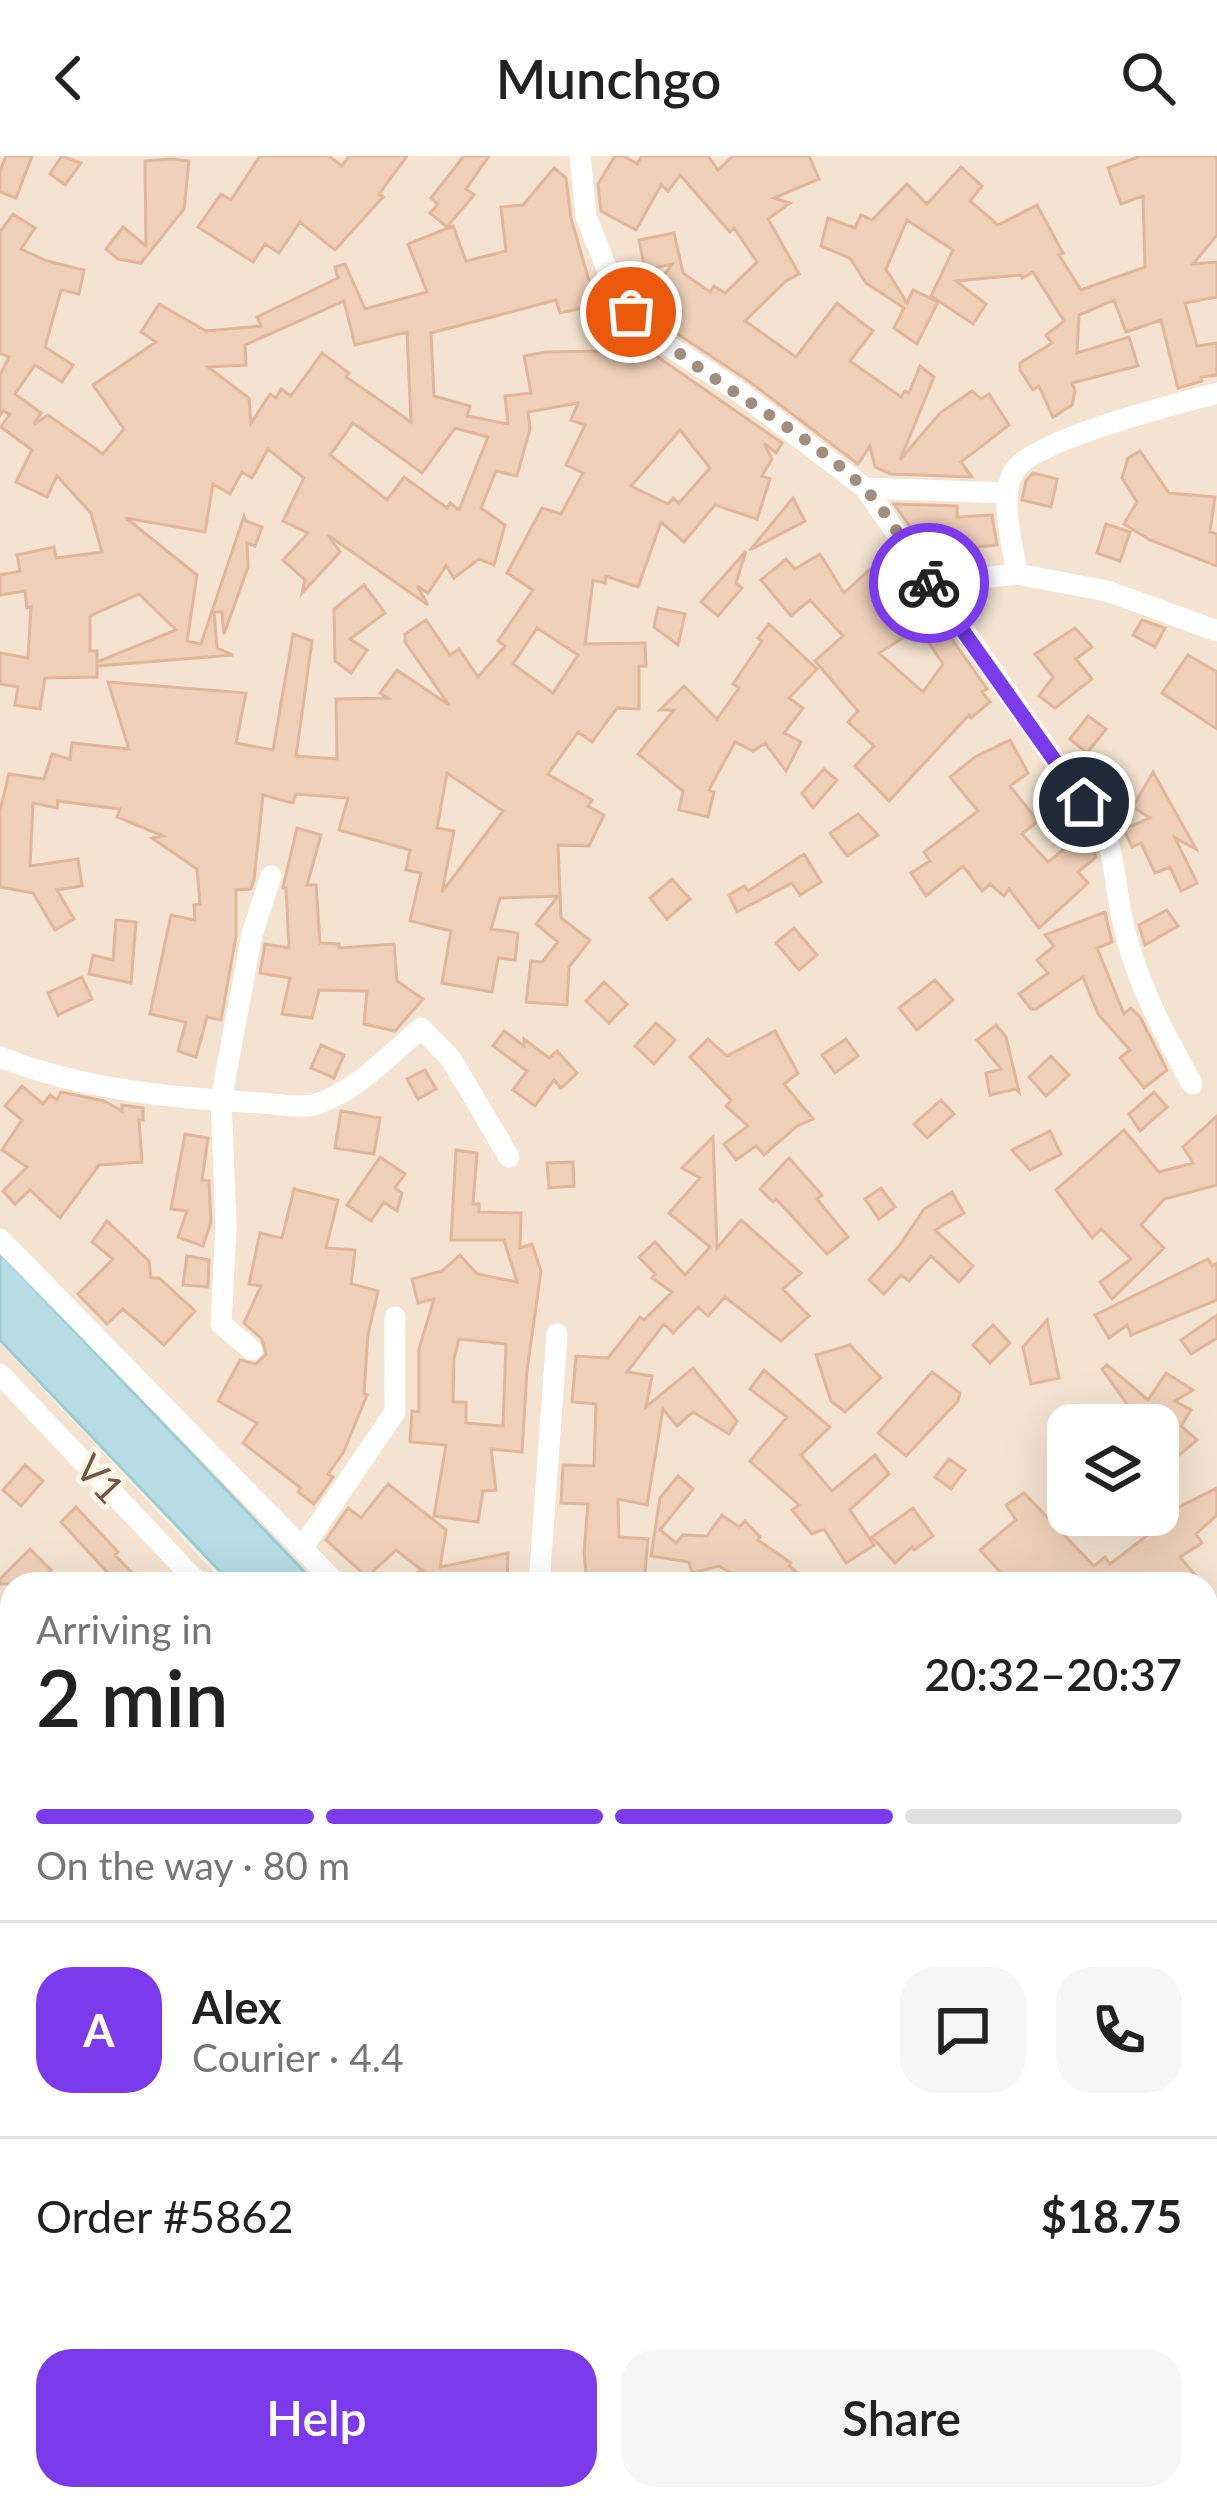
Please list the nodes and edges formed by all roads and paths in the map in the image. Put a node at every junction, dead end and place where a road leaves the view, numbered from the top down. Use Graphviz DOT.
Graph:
graph roads {
  1 [pos="580,156"];
  2 [pos="1217,393"];
  3 [pos="865,488"];
  4 [pos="1006,493"];
  5 [pos="1018,574"];
  6 [pos="929,584"];
  7 [pos="1217,631"];
  8 [pos="271,876"];
  9 [pos="0,1058"];
  10 [pos="1192,1084"];
  11 [pos="221,1100"];
  12 [pos="509,1157"];
  13 [pos="0,1239"];
  14 [pos="395,1317"];
  15 [pos="557,1334"];
  16 [pos="253,1350"];
  17 [pos="0,1374"];
  18 [pos="303,1547"];
  19 [pos="188,1572"];
  20 [pos="326,1572"];
  21 [pos="540,1572"];
  1 -- 3 [label="street"];
  2 -- 4 [label="street"];
  3 -- 4 [label="street"];
  3 -- 6 [label="street"];
  4 -- 5 [label="street"];
  5 -- 6 [label="street"];
  5 -- 7 [label="street"];
  6 -- 10 [label="street"];
  8 -- 11 [label="street"];
  9 -- 11 [label="street"];
  11 -- 12 [label="street"];
  11 -- 16 [label="street"];
  13 -- 18 [label="street"];
  14 -- 18 [label="street"];
  15 -- 21 [label="street"];
  17 -- 19 [label="street, V1"];
  18 -- 20 [label="street"];
}
